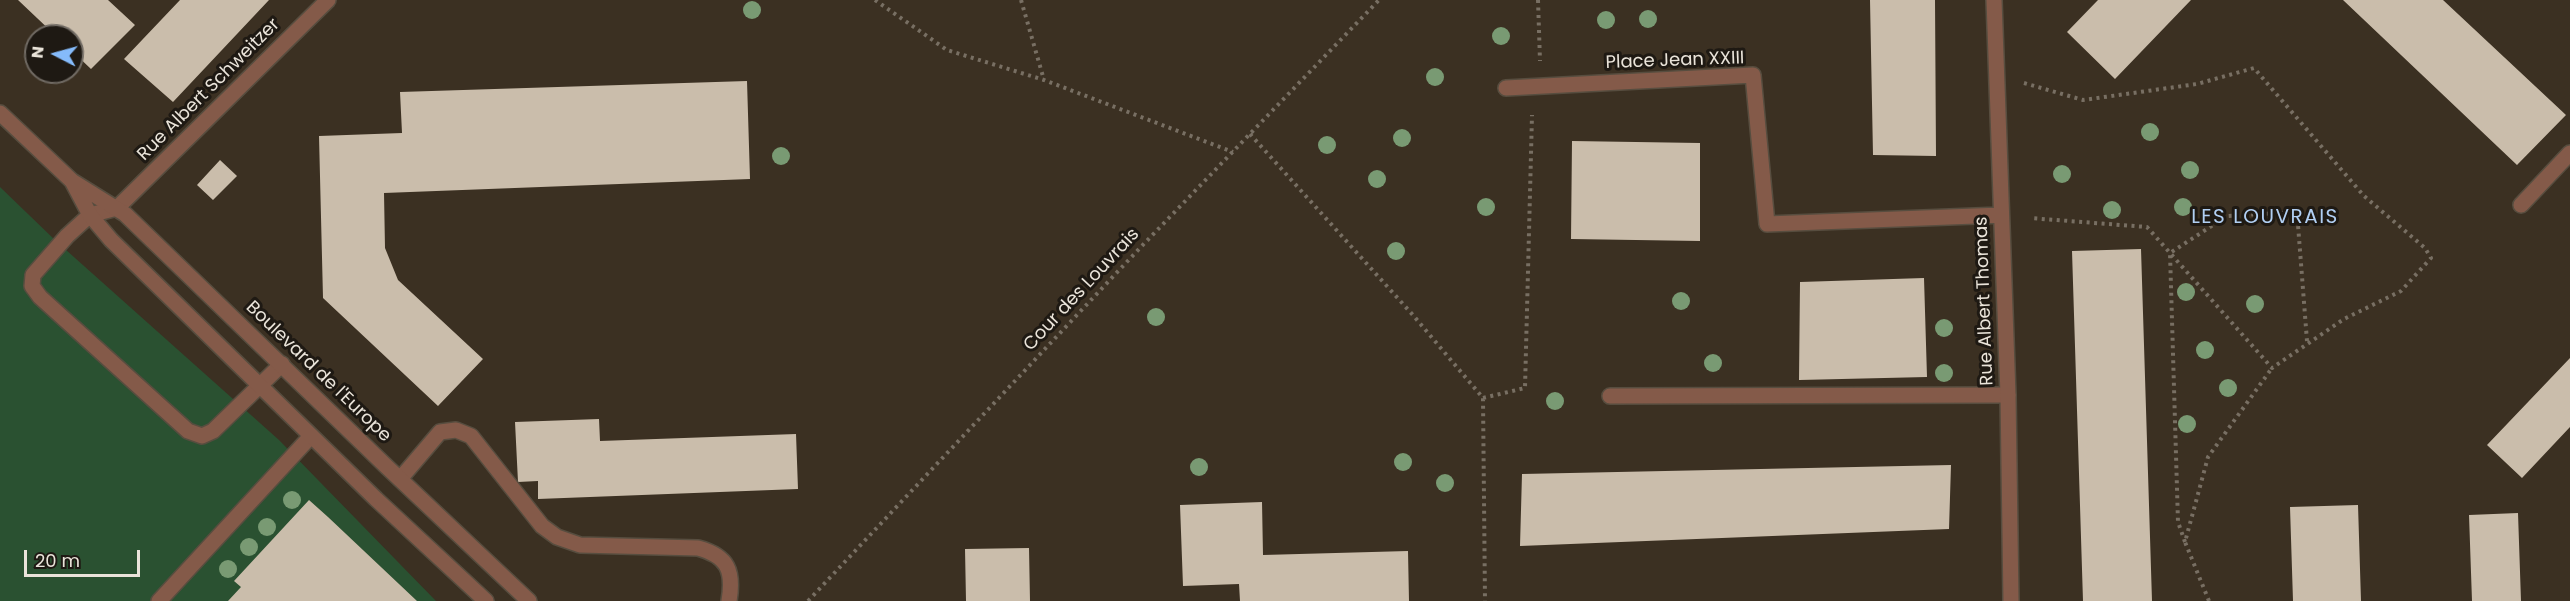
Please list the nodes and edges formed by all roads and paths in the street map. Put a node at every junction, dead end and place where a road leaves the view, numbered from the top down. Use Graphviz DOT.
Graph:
graph roads {
  1 [pos="328,0"];
  2 [pos="875,0"];
  3 [pos="1021,0"];
  4 [pos="1379,0"];
  5 [pos="1538,0"];
  6 [pos="1994,0"];
  7 [pos="1997,75"];
  8 [pos="1044,80"];
  9 [pos="1540,86"];
  10 [pos="1506,88"];
  11 [pos="0,113"];
  12 [pos="1250,134"];
  13 [pos="1233,152"];
  14 [pos="2570,153"];
  15 [pos="72,181"];
  16 [pos="2521,205"];
  17 [pos="117,208"];
  18 [pos="90,215"];
  19 [pos="2001,215"];
  20 [pos="2170,253"];
  21 [pos="2307,341"];
  22 [pos="282,364"];
  23 [pos="2272,368"];
  24 [pos="260,386"];
  25 [pos="2008,394"];
  26 [pos="1610,396"];
  27 [pos="1483,398"];
  28 [pos="311,436"];
  29 [pos="400,478"];
  30 [pos="2185,542"];
  31 [pos="159,601"];
  32 [pos="486,601"];
  33 [pos="529,601"];
  34 [pos="729,601"];
  35 [pos="808,601"];
  36 [pos="1485,601"];
  37 [pos="2011,601"];
  38 [pos="2209,601"];
  1 -- 17 [label="street, Rue Albert Schweitzer"];
  2 -- 8 [label="path"];
  3 -- 8 [label="path"];
  4 -- 12 [label="path, Cour des Louvrais"];
  5 -- 9 [label="path"];
  6 -- 7 [label="street, Rue Albert Thomas"];
  7 -- 19 [label="street, Rue Albert Thomas"];
  7 -- 23 [label="path"];
  8 -- 13 [label="path"];
  9 -- 10 [label="street, Place Jean XXIII"];
  9 -- 19 [label="street, Place Jean XXIII"];
  9 -- 27 [label="path"];
  11 -- 15 [label="street, Boulevard de l'Europe"];
  12 -- 13 [label="path, Cour des Louvrais"];
  12 -- 27 [label="path"];
  13 -- 35 [label="path, Cour des Louvrais"];
  14 -- 16 [label="street"];
  15 -- 17 [label="street, Boulevard de l'Europe"];
  15 -- 18 [label="street, Boulevard de l'Europe"];
  17 -- 18 [label="street"];
  17 -- 22 [label="street, Boulevard de l'Europe"];
  18 -- 24 [label="street, Boulevard de l'Europe"];
  18 -- 24 [label="street"];
  19 -- 20 [label="path"];
  19 -- 25 [label="street, Rue Albert Thomas"];
  20 -- 21 [label="path"];
  20 -- 23 [label="path"];
  20 -- 30 [label="path"];
  22 -- 24 [label="street"];
  22 -- 29 [label="street, Boulevard de l'Europe"];
  23 -- 30 [label="path"];
  24 -- 28 [label="street, Boulevard de l'Europe"];
  25 -- 26 [label="street"];
  25 -- 37 [label="street, Rue Albert Thomas"];
  27 -- 36 [label="path"];
  28 -- 31 [label="street"];
  28 -- 32 [label="street, Boulevard de l'Europe"];
  29 -- 33 [label="street, Boulevard de l'Europe"];
  29 -- 34 [label="street"];
  30 -- 38 [label="path"];
}
